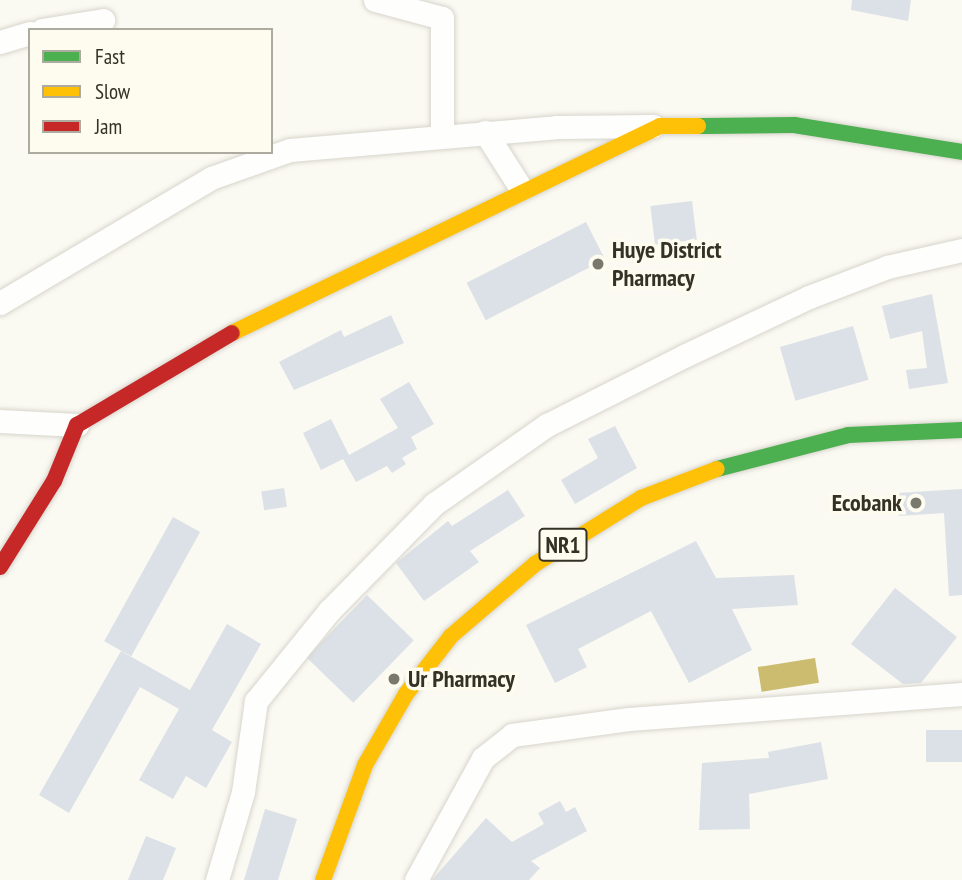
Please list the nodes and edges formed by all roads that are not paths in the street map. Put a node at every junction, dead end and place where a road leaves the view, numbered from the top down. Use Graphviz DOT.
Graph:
graph roads {
  1 [pos="375,0"];
  2 [pos="103,20"];
  3 [pos="54,28"];
  4 [pos="28,34"];
  5 [pos="0,42"];
  6 [pos="660,126"];
  7 [pos="485,132"];
  8 [pos="442,136"];
  9 [pos="962,152"];
  10 [pos="520,187"];
  11 [pos="962,250"];
  12 [pos="0,303"];
  13 [pos="3,423"];
  14 [pos="76,425"];
  15 [pos="962,430"];
  16 [pos="0,567"];
  17 [pos="962,694"];
  18 [pos="217,880"];
  19 [pos="323,880"];
  20 [pos="416,880"];
  1 -- 8 [label="street"];
  2 -- 3 [label="street"];
  4 -- 5 [label="street"];
  6 -- 7 [label="street"];
  6 -- 9 [label="main road"];
  6 -- 10 [label="main road"];
  7 -- 8 [label="street"];
  7 -- 10 [label="street"];
  8 -- 12 [label="street"];
  10 -- 14 [label="main road"];
  11 -- 18 [label="street"];
  13 -- 14 [label="street"];
  14 -- 16 [label="main road"];
  15 -- 19 [label="main road, NR1"];
  17 -- 20 [label="street"];
}
